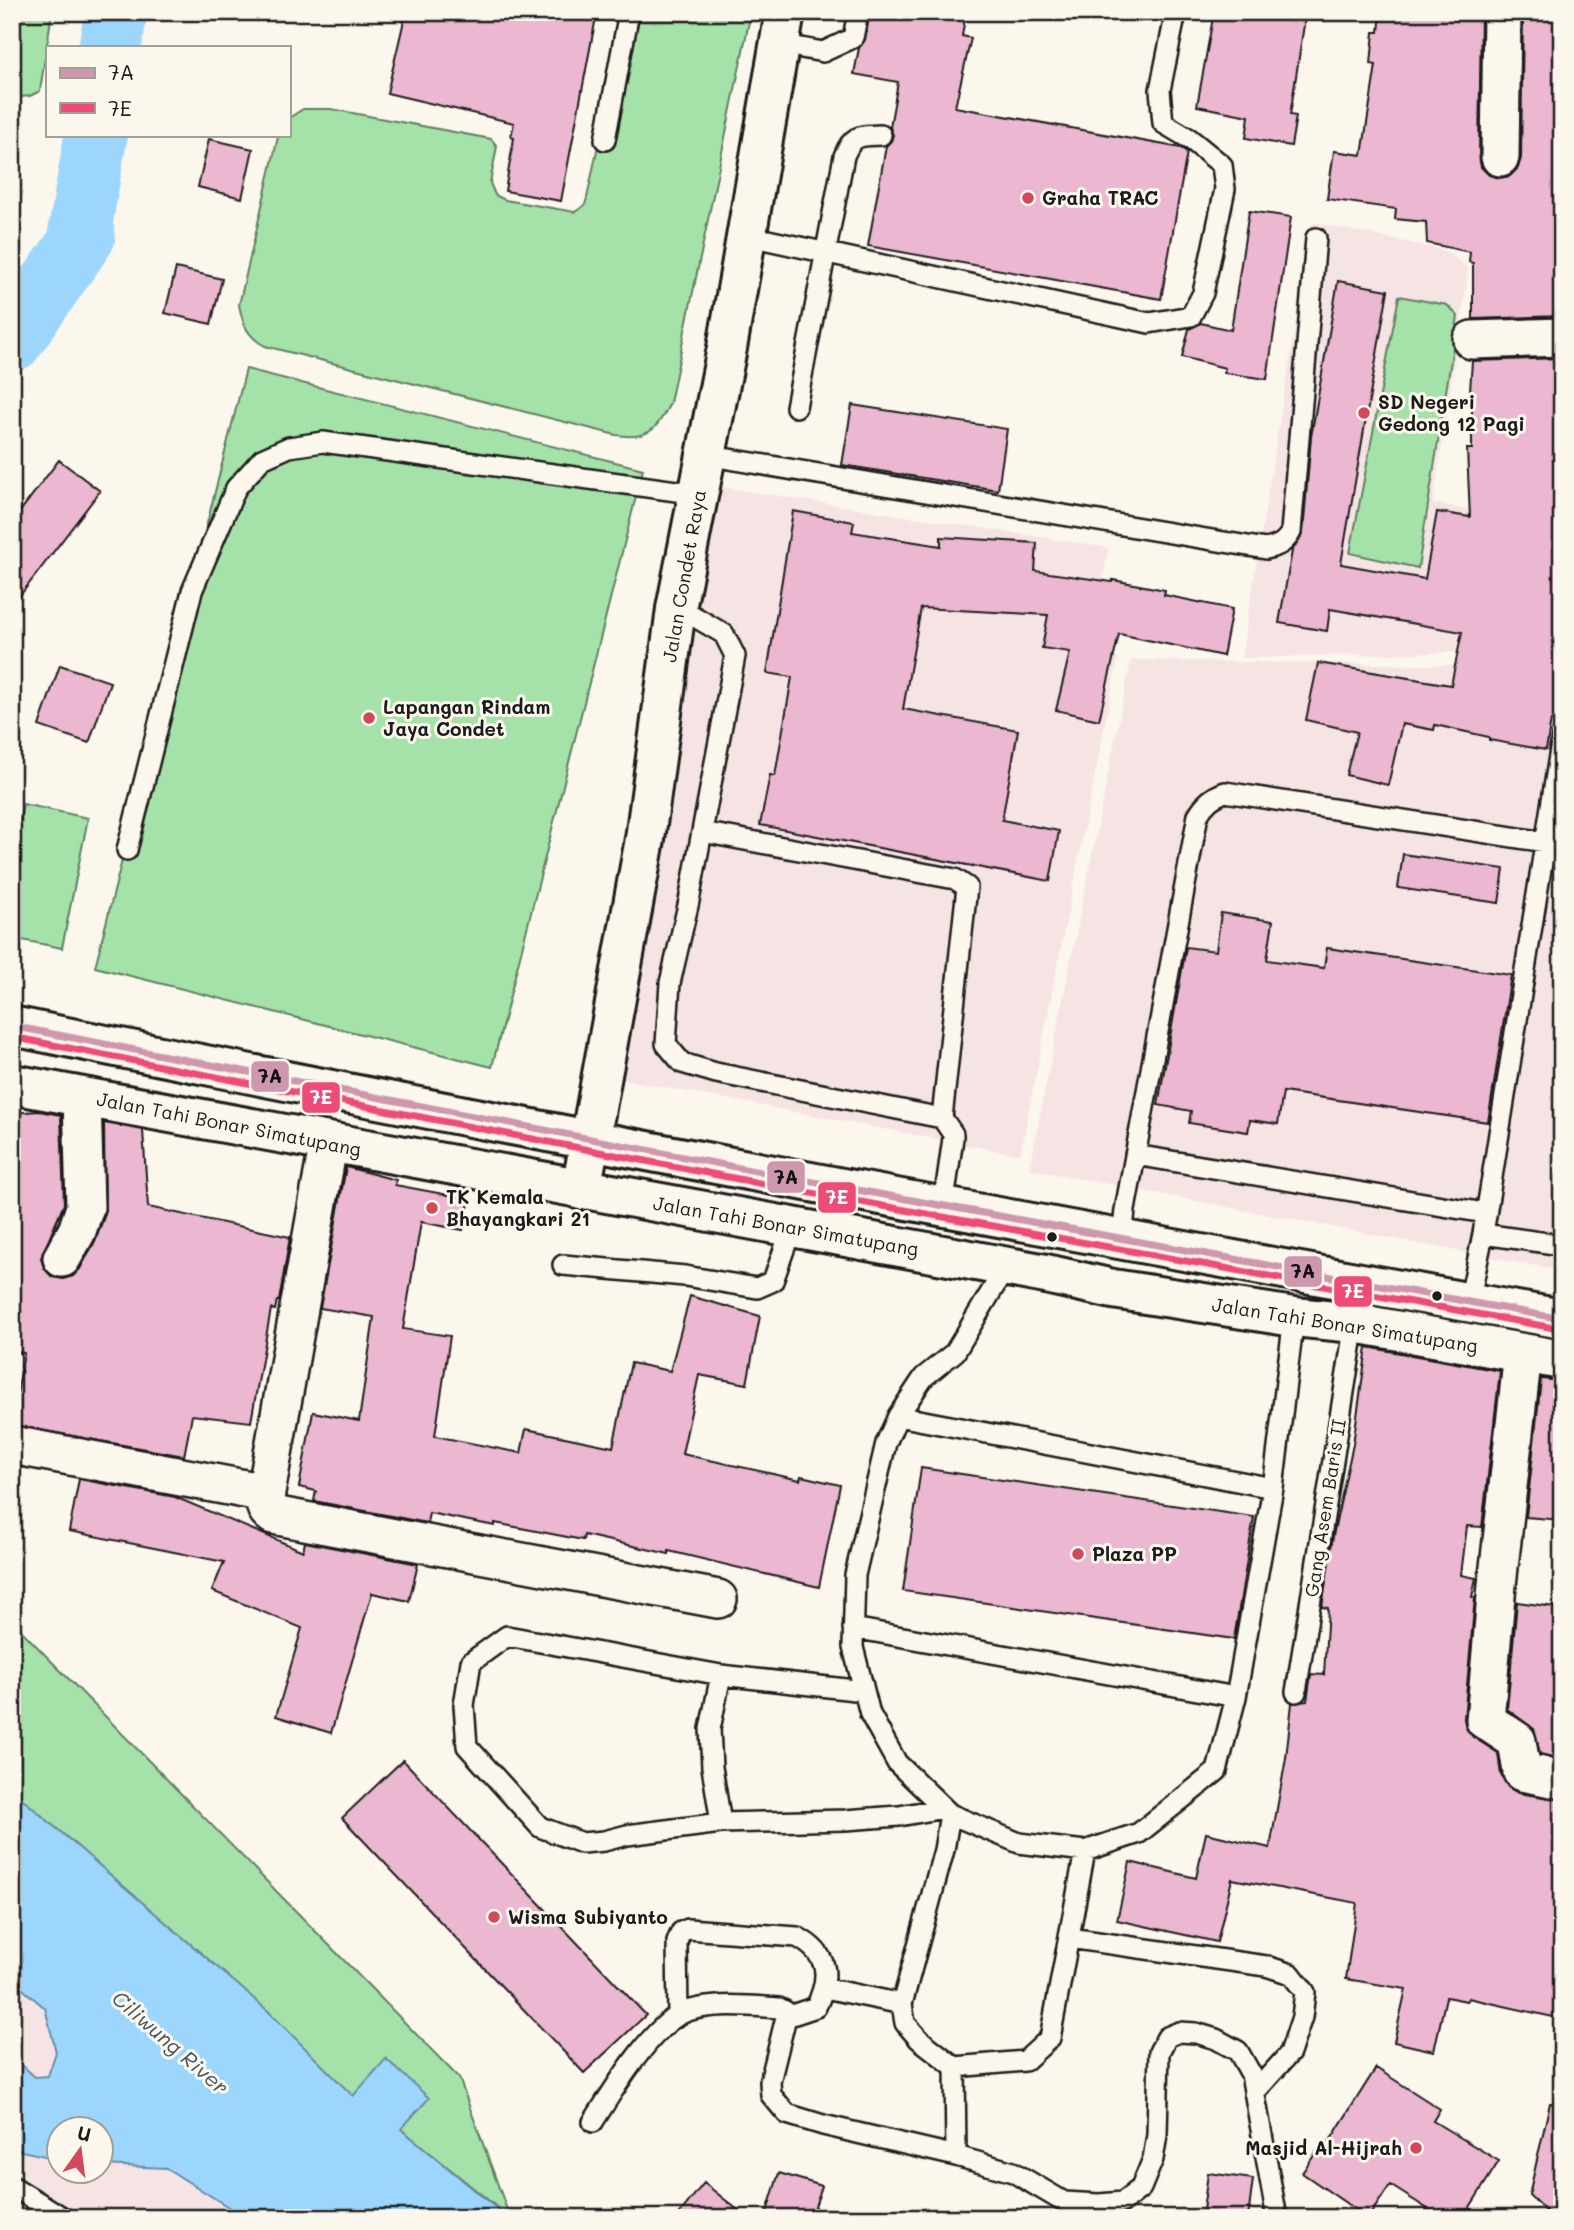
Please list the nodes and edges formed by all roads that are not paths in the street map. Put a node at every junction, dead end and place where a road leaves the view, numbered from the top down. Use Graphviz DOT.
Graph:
graph roads {
  1 [pos="629,12"];
  2 [pos="858,12"];
  3 [pos="1176,12"];
  4 [pos="1503,12"];
  5 [pos="783,28"];
  6 [pos="881,135"];
  7 [pos="605,140"];
  8 [pos="1500,157"];
  9 [pos="745,235"];
  10 [pos="1316,238"];
  11 [pos="824,252"];
  12 [pos="1562,337"];
  13 [pos="1472,340"];
  14 [pos="796,407"];
  15 [pos="705,455"];
  16 [pos="698,494"];
  17 [pos="676,609"];
  18 [pos="1562,737"];
  19 [pos="702,832"];
  20 [pos="1545,842"];
  21 [pos="127,850"];
  22 [pos="12,1026"];
  23 [pos="12,1084"];
  24 [pos="338,1092"];
  25 [pos="82,1097"];
  26 [pos="942,1118"];
  27 [pos="590,1141"];
  28 [pos="327,1153"];
  29 [pos="1135,1155"];
  30 [pos="582,1190"];
  31 [pos="943,1208"];
  32 [pos="1485,1213"];
  33 [pos="792,1227"];
  34 [pos="1483,1234"];
  35 [pos="1122,1241"];
  36 [pos="1562,1245"];
  37 [pos="62,1258"];
  38 [pos="563,1265"];
  39 [pos="1006,1267"];
  40 [pos="1303,1273"];
  41 [pos="1113,1289"];
  42 [pos="1469,1303"];
  43 [pos="1294,1317"];
  44 [pos="1562,1319"];
  45 [pos="1355,1323"];
  46 [pos="1523,1353"];
  47 [pos="1562,1360"];
  48 [pos="898,1416"];
  49 [pos="12,1445"];
  50 [pos="1273,1488"];
  51 [pos="266,1493"];
  52 [pos="718,1599"];
  53 [pos="853,1628"];
  54 [pos="721,1675"];
  55 [pos="864,1691"];
  56 [pos="1296,1692"];
  57 [pos="1236,1697"];
  58 [pos="1562,1780"];
  59 [pos="947,1811"];
  60 [pos="721,1823"];
  61 [pos="1085,1851"];
  62 [pos="1069,1938"];
  63 [pos="825,1988"];
  64 [pos="902,2004"];
  65 [pos="678,2015"];
  66 [pos="786,2017"];
  67 [pos="955,2067"];
  68 [pos="1254,2093"];
  69 [pos="593,2122"];
  70 [pos="956,2156"];
  71 [pos="12,2186"];
  72 [pos="64,2218"];
  73 [pos="1277,2218"];
  1 -- 7 [label="lane"];
  2 -- 5 [label="lane"];
  3 -- 11 [label="lane"];
  4 -- 8 [label="street"];
  5 -- 9 [label="main road, Jalan Condet Raya"];
  6 -- 11 [label="lane"];
  9 -- 11 [label="lane"];
  9 -- 15 [label="main road, Jalan Condet Raya"];
  10 -- 15 [label="lane"];
  11 -- 14 [label="lane"];
  12 -- 13 [label="street"];
  15 -- 16 [label="main road, Jalan Condet Raya"];
  16 -- 17 [label="main road, Jalan Condet Raya"];
  16 -- 21 [label="lane"];
  17 -- 19 [label="lane"];
  17 -- 27 [label="main road, Jalan Condet Raya"];
  18 -- 20 [label="lane"];
  19 -- 26 [label="lane"];
  19 -- 26 [label="lane"];
  20 -- 29 [label="lane"];
  20 -- 32 [label="lane"];
  22 -- 24 [label="main road"];
  23 -- 25 [label="main road, Jalan Tahi Bonar Simatupang"];
  24 -- 27 [label="main road"];
  24 -- 28 [label="main road"];
  25 -- 28 [label="main road, Jalan Tahi Bonar Simatupang"];
  25 -- 37 [label="street"];
  26 -- 31 [label="lane"];
  27 -- 30 [label="main road, Jalan Condet Raya"];
  27 -- 31 [label="main road"];
  28 -- 30 [label="main road, Jalan Tahi Bonar Simatupang"];
  28 -- 51 [label="street"];
  29 -- 32 [label="lane"];
  29 -- 35 [label="lane"];
  30 -- 33 [label="main road, Jalan Tahi Bonar Simatupang"];
  31 -- 35 [label="main road"];
  32 -- 34 [label="lane"];
  33 -- 38 [label="lane"];
  33 -- 39 [label="main road, Jalan Tahi Bonar Simatupang"];
  34 -- 36 [label="lane"];
  34 -- 42 [label="lane"];
  35 -- 40 [label="main road"];
  35 -- 41 [label="main road"];
  39 -- 41 [label="main road, Jalan Tahi Bonar Simatupang"];
  39 -- 48 [label="lane"];
  40 -- 42 [label="main road"];
  40 -- 43 [label="main road"];
  41 -- 43 [label="main road, Jalan Tahi Bonar Simatupang"];
  42 -- 44 [label="main road"];
  43 -- 45 [label="main road, Jalan Tahi Bonar Simatupang"];
  43 -- 50 [label="lane"];
  45 -- 46 [label="main road, Jalan Tahi Bonar Simatupang"];
  45 -- 56 [label="lane, Gang Asem Baris II"];
  46 -- 47 [label="main road, Jalan Tahi Bonar Simatupang"];
  46 -- 58 [label="street"];
  48 -- 50 [label="lane"];
  48 -- 53 [label="lane"];
  49 -- 51 [label="street"];
  50 -- 57 [label="lane"];
  51 -- 52 [label="street"];
  53 -- 55 [label="lane"];
  53 -- 57 [label="lane"];
  54 -- 55 [label="lane"];
  54 -- 60 [label="lane"];
  54 -- 60 [label="lane"];
  55 -- 59 [label="lane"];
  57 -- 61 [label="lane"];
  59 -- 60 [label="lane"];
  59 -- 61 [label="lane"];
  59 -- 64 [label="lane"];
  61 -- 62 [label="lane"];
  62 -- 67 [label="lane"];
  62 -- 68 [label="lane"];
  63 -- 64 [label="lane"];
  63 -- 65 [label="lane"];
  63 -- 66 [label="lane"];
  64 -- 67 [label="lane"];
  65 -- 66 [label="lane"];
  65 -- 69 [label="lane"];
  66 -- 70 [label="lane"];
  67 -- 70 [label="lane"];
  68 -- 70 [label="lane"];
  68 -- 73 [label="lane"];
  71 -- 72 [label="lane"];
}
